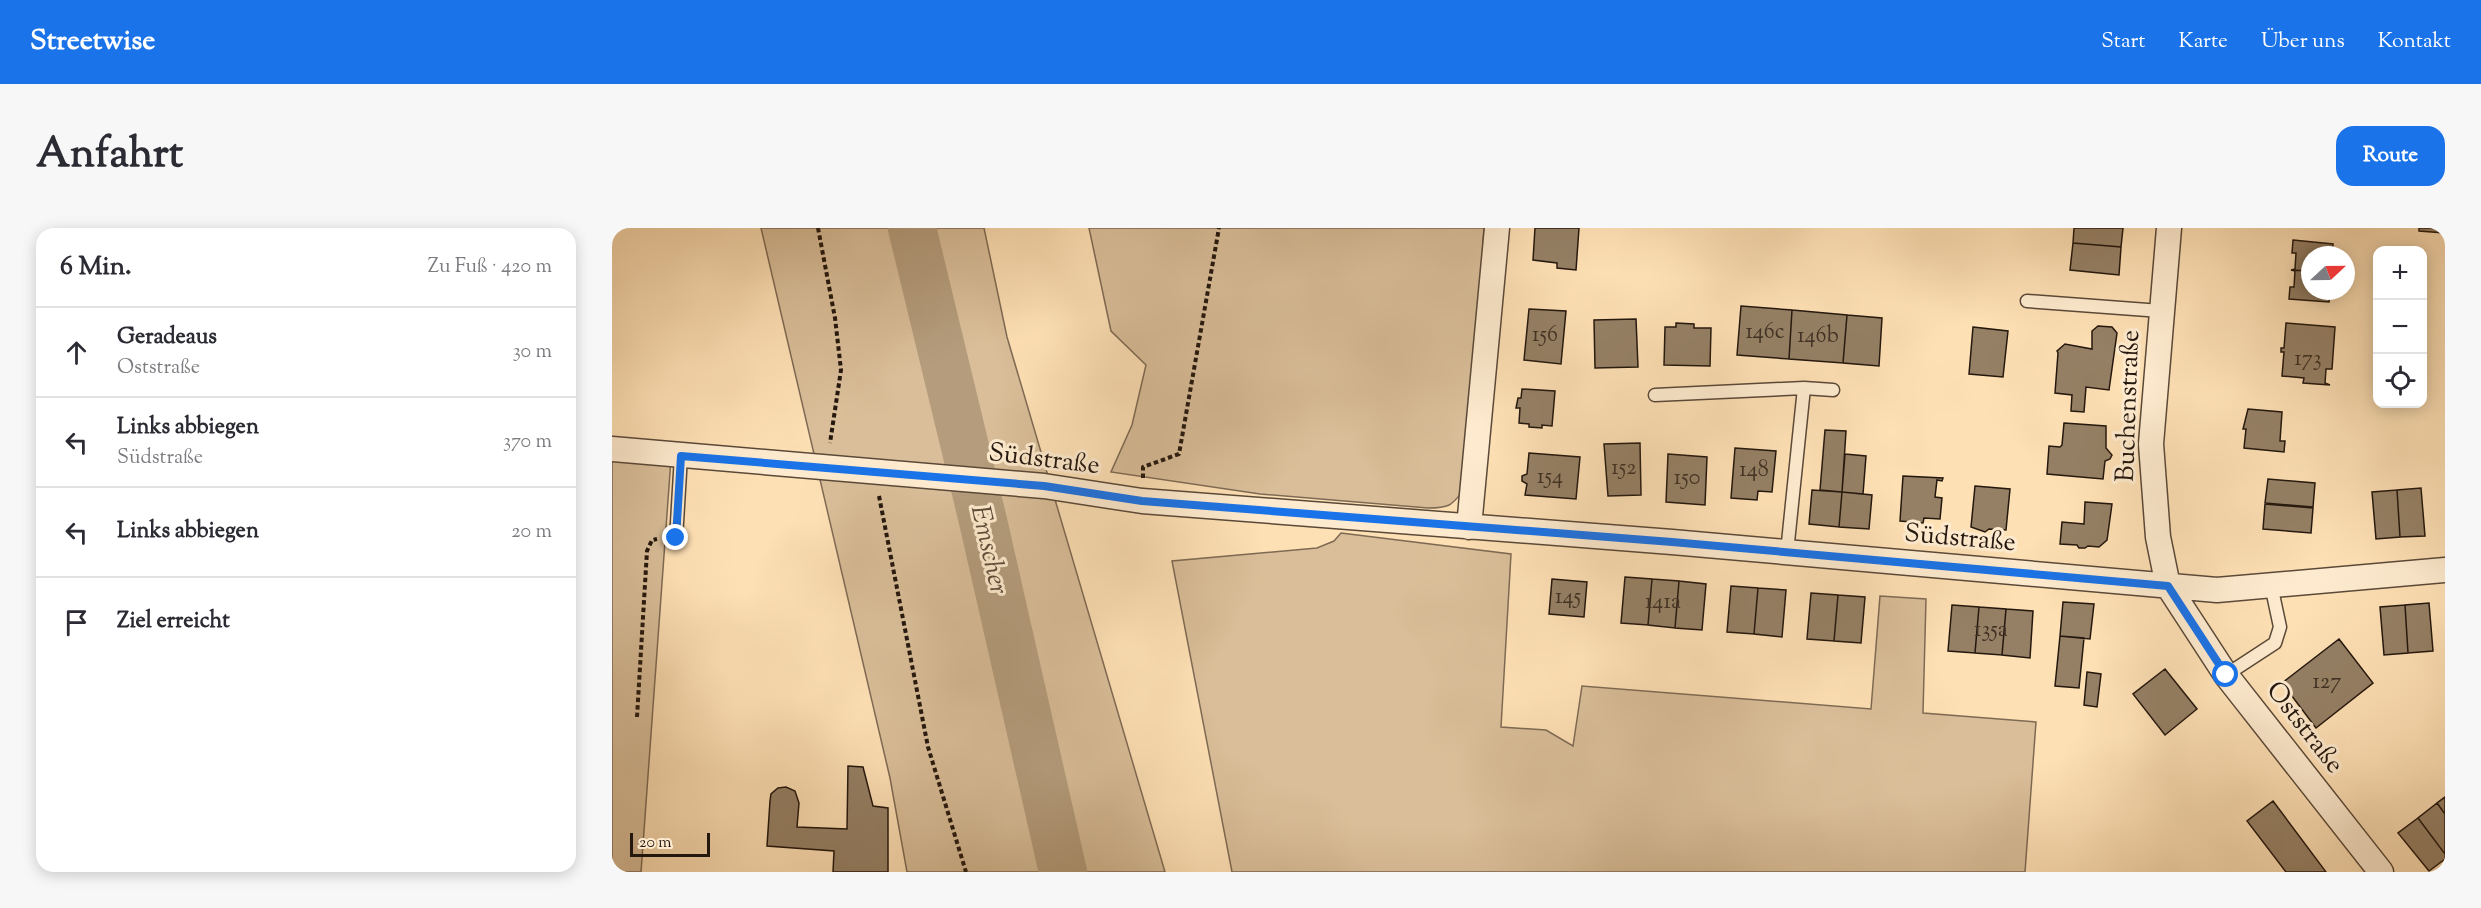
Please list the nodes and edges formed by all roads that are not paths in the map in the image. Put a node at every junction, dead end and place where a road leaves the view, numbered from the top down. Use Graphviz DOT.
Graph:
graph roads {
  1 [pos="1497,228"];
  2 [pos="2169,228"];
  3 [pos="2026,301"];
  4 [pos="2161,311"];
  5 [pos="1804,388"];
  6 [pos="1833,390"];
  7 [pos="1655,395"];
  8 [pos="612,450"];
  9 [pos="681,456"];
  10 [pos="1469,527"];
  11 [pos="676,538"];
  12 [pos="1786,552"];
  13 [pos="2445,570"];
  14 [pos="2271,585"];
  15 [pos="2168,586"];
  16 [pos="2226,675"];
  17 [pos="2380,872"];
  1 -- 10 [label="street"];
  2 -- 4 [label="street, Buchenstraße"];
  3 -- 4 [label="lane"];
  4 -- 15 [label="street, Buchenstraße"];
  5 -- 6 [label="lane"];
  5 -- 7 [label="lane"];
  5 -- 12 [label="lane"];
  8 -- 9 [label="street, Südstraße"];
  9 -- 10 [label="street, Südstraße"];
  9 -- 11 [label="lane"];
  10 -- 12 [label="street, Südstraße"];
  12 -- 15 [label="street, Südstraße"];
  13 -- 14 [label="street, Südstraße"];
  14 -- 15 [label="street, Südstraße"];
  14 -- 16 [label="lane"];
  15 -- 16 [label="street, Oststraße"];
  16 -- 17 [label="street, Oststraße"];
}
